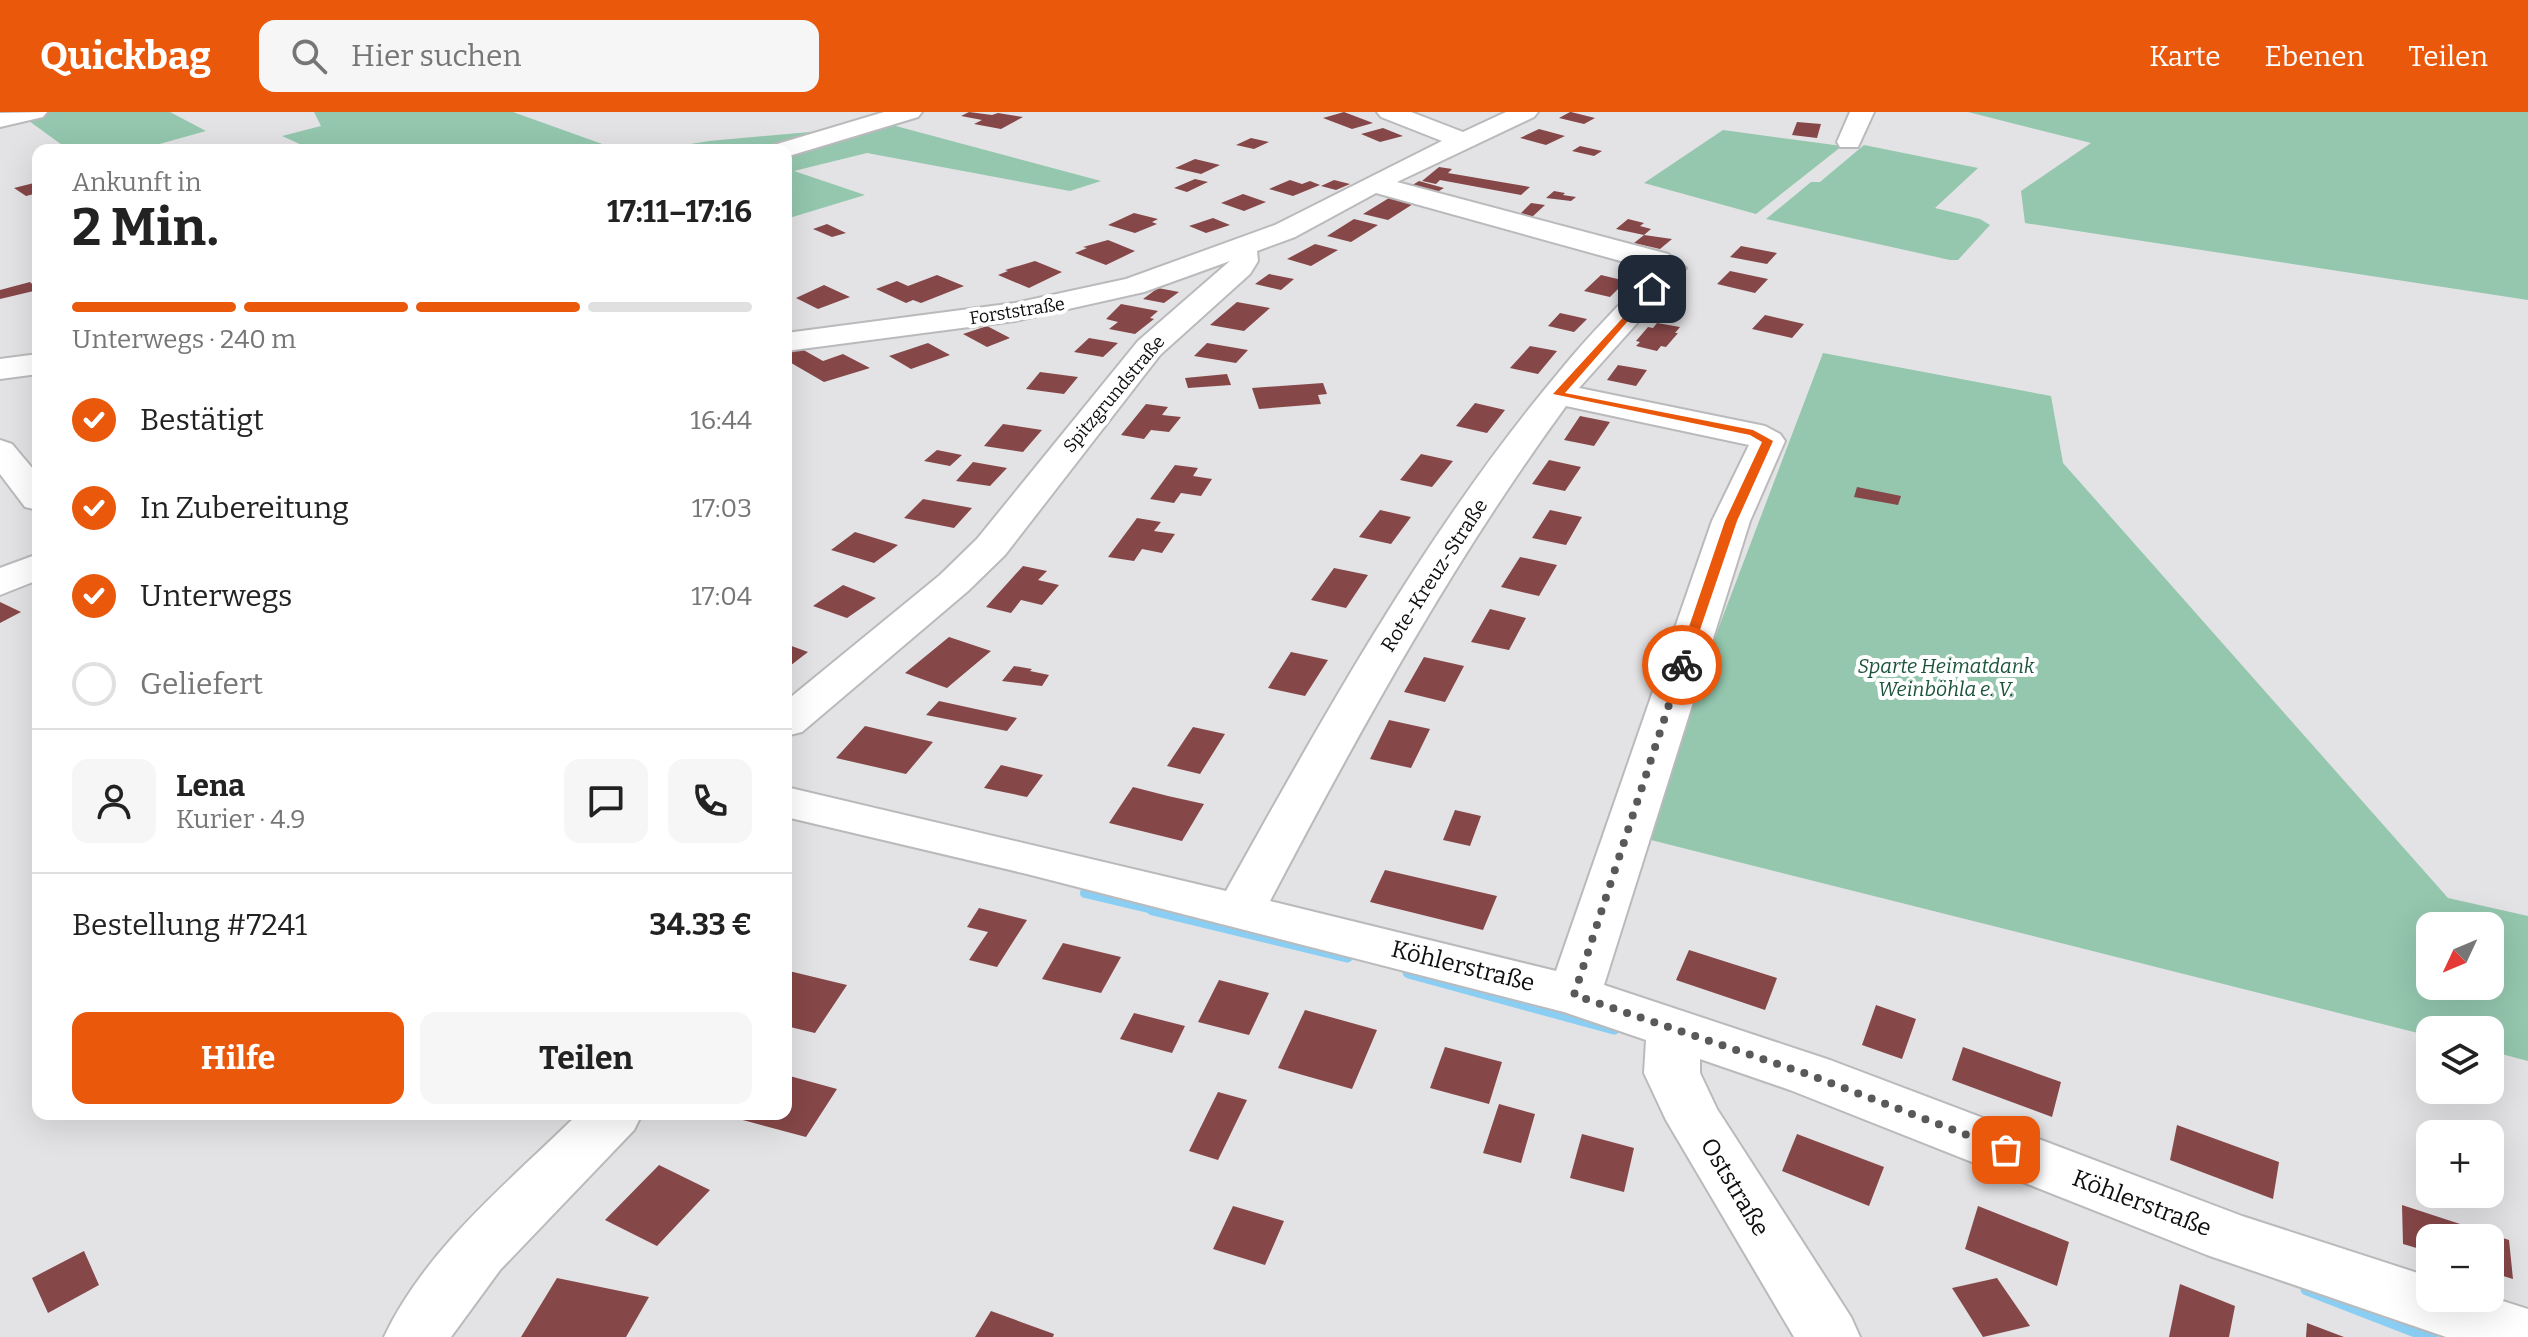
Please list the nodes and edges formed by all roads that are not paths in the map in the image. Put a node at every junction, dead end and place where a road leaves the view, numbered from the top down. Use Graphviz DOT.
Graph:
graph roads {
  1 [pos="35,112"];
  2 [pos="910,112"];
  3 [pos="1389,112"];
  4 [pos="1526,112"];
  5 [pos="1862,112"];
  6 [pos="0,120"];
  7 [pos="1464,141"];
  8 [pos="1849,142"];
  9 [pos="792,147"];
  10 [pos="1373,184"];
  11 [pos="1242,248"];
  12 [pos="792,341"];
  13 [pos="32,365"];
  14 [pos="0,369"];
  15 [pos="1558,394"];
  16 [pos="0,451"];
  17 [pos="32,491"];
  18 [pos="32,569"];
  19 [pos="0,583"];
  20 [pos="792,718"];
  21 [pos="792,803"];
  22 [pos="1240,910"];
  23 [pos="1574,995"];
  24 [pos="1673,1027"];
  25 [pos="608,1120"];
  26 [pos="416,1337"];
  27 [pos="1828,1337"];
  28 [pos="2528,1337"];
  1 -- 6 [label="street"];
  2 -- 9 [label="street"];
  3 -- 7 [label="street"];
  4 -- 7 [label="street"];
  5 -- 8 [label="street"];
  7 -- 10 [label="street"];
  10 -- 11 [label="street"];
  10 -- 15 [label="street, Rote-Kreuz-Straße"];
  11 -- 12 [label="street, Forststraße"];
  11 -- 20 [label="street, Spitzgrundstraße"];
  13 -- 14 [label="street"];
  15 -- 22 [label="street, Rote-Kreuz-Straße"];
  15 -- 23 [label="street"];
  16 -- 17 [label="street"];
  18 -- 19 [label="street"];
  21 -- 22 [label="street, Köhlerstraße"];
  22 -- 23 [label="street, Köhlerstraße"];
  23 -- 24 [label="street, Köhlerstraße"];
  24 -- 27 [label="street, Oststraße"];
  24 -- 28 [label="street, Köhlerstraße"];
  25 -- 26 [label="street"];
}
